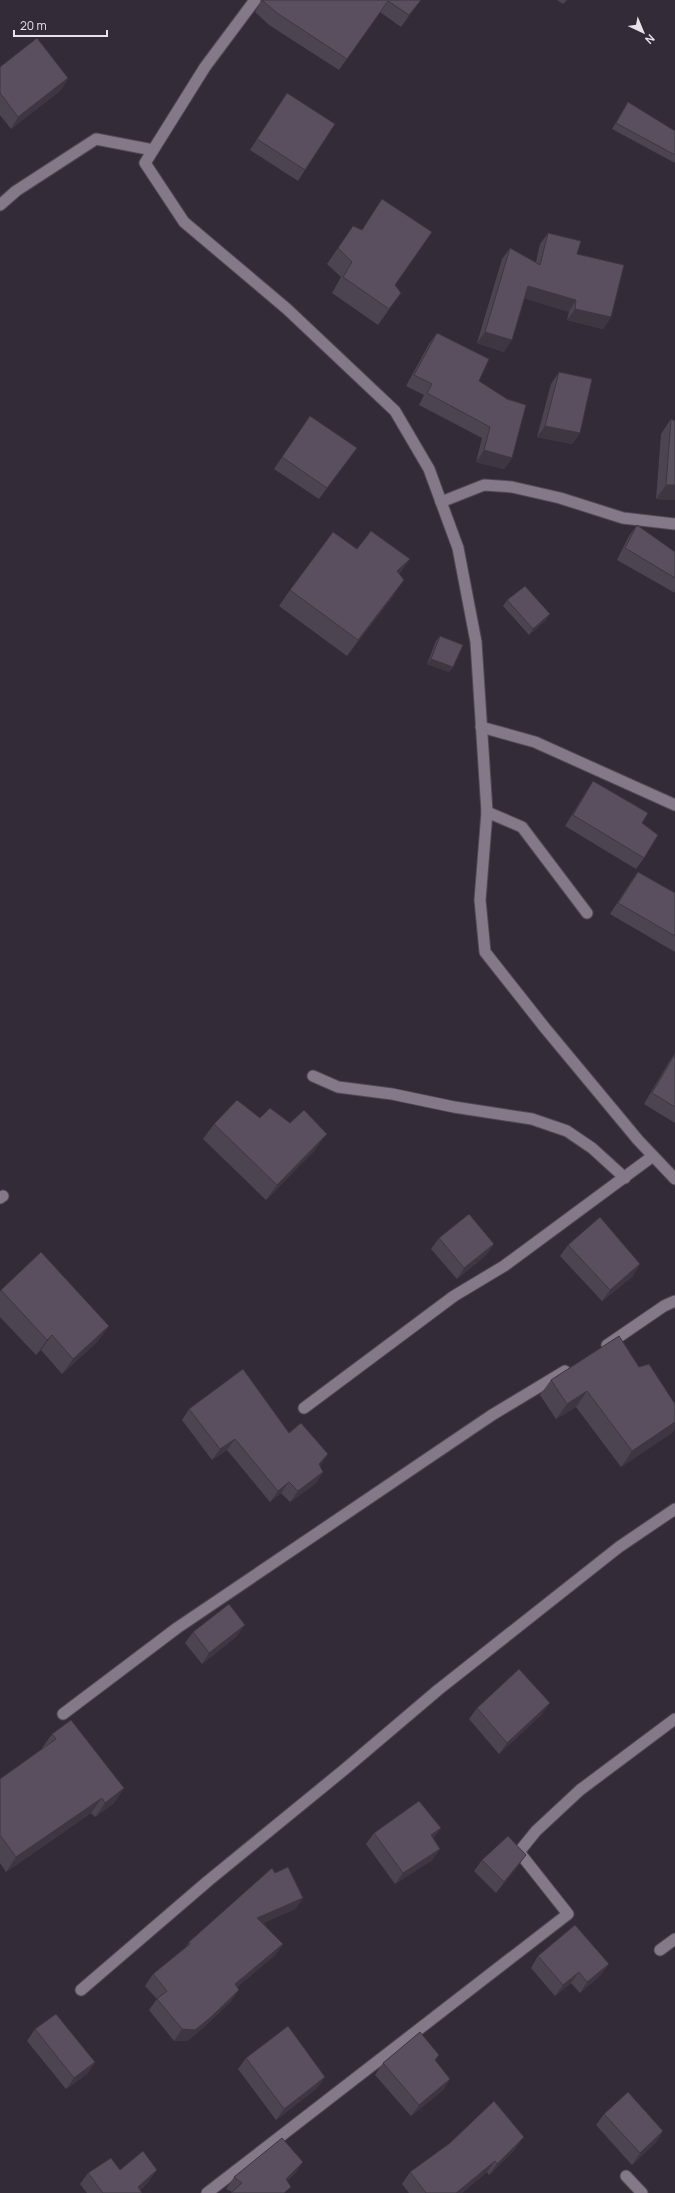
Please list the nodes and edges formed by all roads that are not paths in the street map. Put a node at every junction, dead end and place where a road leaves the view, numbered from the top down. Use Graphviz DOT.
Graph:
graph roads {
  1 [pos="255,0"];
  2 [pos="153,150"];
  3 [pos="0,205"];
  4 [pos="441,502"];
  5 [pos="675,524"];
  6 [pos="481,727"];
  7 [pos="675,805"];
  8 [pos="486,812"];
  9 [pos="587,912"];
  10 [pos="313,1076"];
  11 [pos="653,1156"];
  12 [pos="625,1178"];
  13 [pos="675,1179"];
  14 [pos="675,1301"];
  15 [pos="596,1352"];
  16 [pos="577,1364"];
  17 [pos="304,1408"];
  18 [pos="675,1509"];
  19 [pos="63,1714"];
  20 [pos="675,1719"];
  21 [pos="675,1939"];
  22 [pos="660,1950"];
  23 [pos="81,1990"];
  24 [pos="626,2176"];
  25 [pos="207,2193"];
  26 [pos="642,2193"];
  1 -- 2 [label="street"];
  2 -- 3 [label="street"];
  2 -- 4 [label="street"];
  4 -- 5 [label="street"];
  4 -- 6 [label="street"];
  6 -- 7 [label="street"];
  6 -- 8 [label="street"];
  8 -- 9 [label="street"];
  8 -- 11 [label="street"];
  10 -- 12 [label="street"];
  11 -- 12 [label="street"];
  11 -- 13 [label="street"];
  12 -- 17 [label="street"];
  14 -- 15 [label="street"];
  16 -- 19 [label="street"];
  18 -- 23 [label="street"];
  20 -- 25 [label="street"];
  21 -- 22 [label="street"];
  24 -- 26 [label="street"];
}
